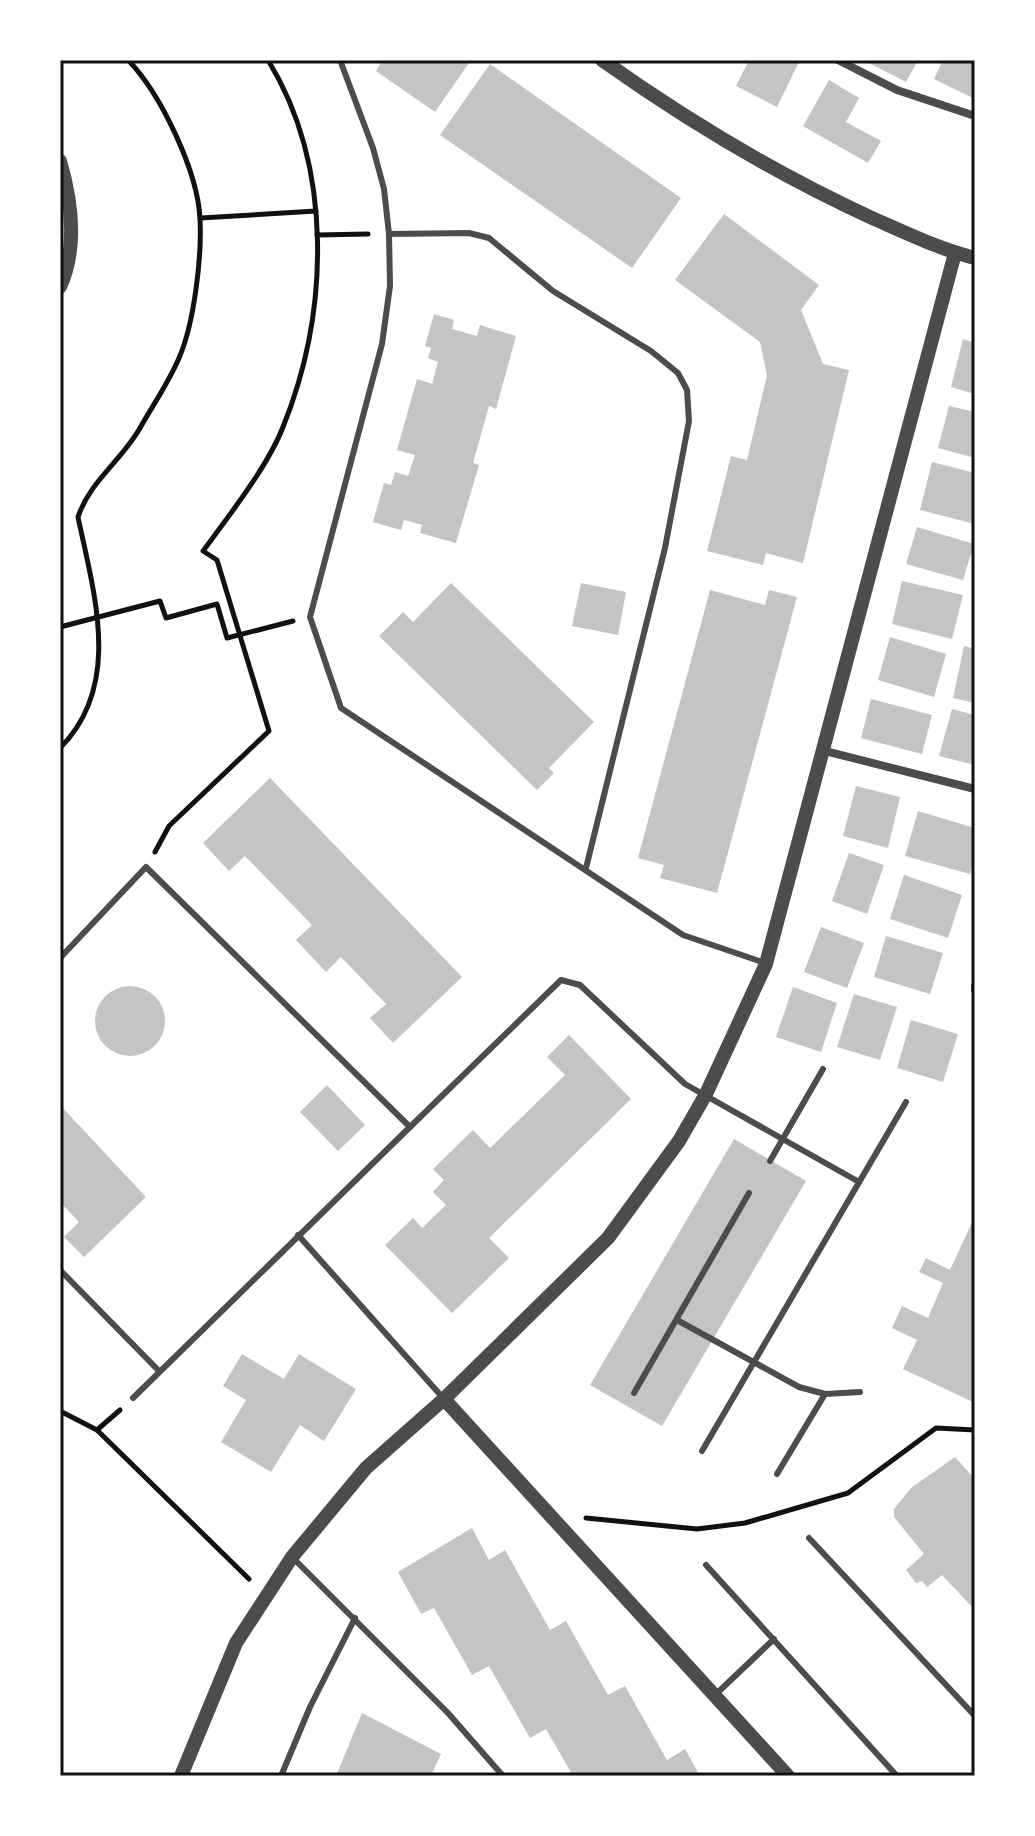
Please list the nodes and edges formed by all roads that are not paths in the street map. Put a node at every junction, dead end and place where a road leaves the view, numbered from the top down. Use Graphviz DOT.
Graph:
graph roads {
  1 [pos="340,60"];
  2 [pos="602,60"];
  3 [pos="838,60"];
  4 [pos="975,116"];
  5 [pos="60,161"];
  6 [pos="389,234"];
  7 [pos="955,253"];
  8 [pos="975,258"];
  9 [pos="60,287"];
  10 [pos="821,750"];
  11 [pos="975,789"];
  12 [pos="586,868"];
  13 [pos="60,958"];
  14 [pos="766,964"];
  15 [pos="823,1069"];
  16 [pos="706,1094"];
  17 [pos="906,1102"];
  18 [pos="410,1127"];
  19 [pos="784,1139"];
  20 [pos="770,1161"];
  21 [pos="859,1182"];
  22 [pos="749,1193"];
  23 [pos="298,1235"];
  24 [pos="60,1270"];
  25 [pos="677,1320"];
  26 [pos="754,1363"];
  27 [pos="158,1370"];
  28 [pos="860,1392"];
  29 [pos="634,1393"];
  30 [pos="825,1394"];
  31 [pos="133,1398"];
  32 [pos="444,1399"];
  33 [pos="702,1451"];
  34 [pos="777,1474"];
  35 [pos="809,1538"];
  36 [pos="292,1557"];
  37 [pos="706,1565"];
  38 [pos="355,1618"];
  39 [pos="774,1639"];
  40 [pos="714,1696"];
  41 [pos="975,1716"];
  42 [pos="181,1776"];
  43 [pos="281,1776"];
  44 [pos="503,1776"];
  45 [pos="788,1776"];
  46 [pos="897,1776"];
  1 -- 6 [label="lane"];
  2 -- 7 [label="street"];
  3 -- 4 [label="street"];
  5 -- 9 [label="street"];
  6 -- 12 [label="lane"];
  6 -- 12 [label="lane"];
  7 -- 8 [label="street"];
  7 -- 10 [label="street"];
  10 -- 11 [label="street"];
  10 -- 14 [label="street"];
  12 -- 14 [label="lane"];
  13 -- 18 [label="lane"];
  14 -- 16 [label="street"];
  15 -- 19 [label="lane"];
  16 -- 18 [label="lane"];
  16 -- 19 [label="lane"];
  16 -- 32 [label="street"];
  17 -- 21 [label="lane"];
  18 -- 23 [label="lane"];
  19 -- 20 [label="lane"];
  19 -- 21 [label="lane"];
  21 -- 26 [label="lane"];
  22 -- 25 [label="lane"];
  23 -- 27 [label="lane"];
  23 -- 32 [label="lane"];
  24 -- 27 [label="lane"];
  25 -- 26 [label="lane"];
  25 -- 29 [label="lane"];
  26 -- 30 [label="lane"];
  26 -- 33 [label="lane"];
  27 -- 31 [label="lane"];
  28 -- 30 [label="lane"];
  30 -- 34 [label="lane"];
  32 -- 36 [label="street"];
  32 -- 40 [label="street"];
  35 -- 41 [label="lane"];
  36 -- 38 [label="lane"];
  36 -- 42 [label="street"];
  37 -- 39 [label="lane"];
  38 -- 43 [label="lane"];
  38 -- 44 [label="lane"];
  39 -- 40 [label="lane"];
  39 -- 46 [label="lane"];
  40 -- 45 [label="street"];
}
